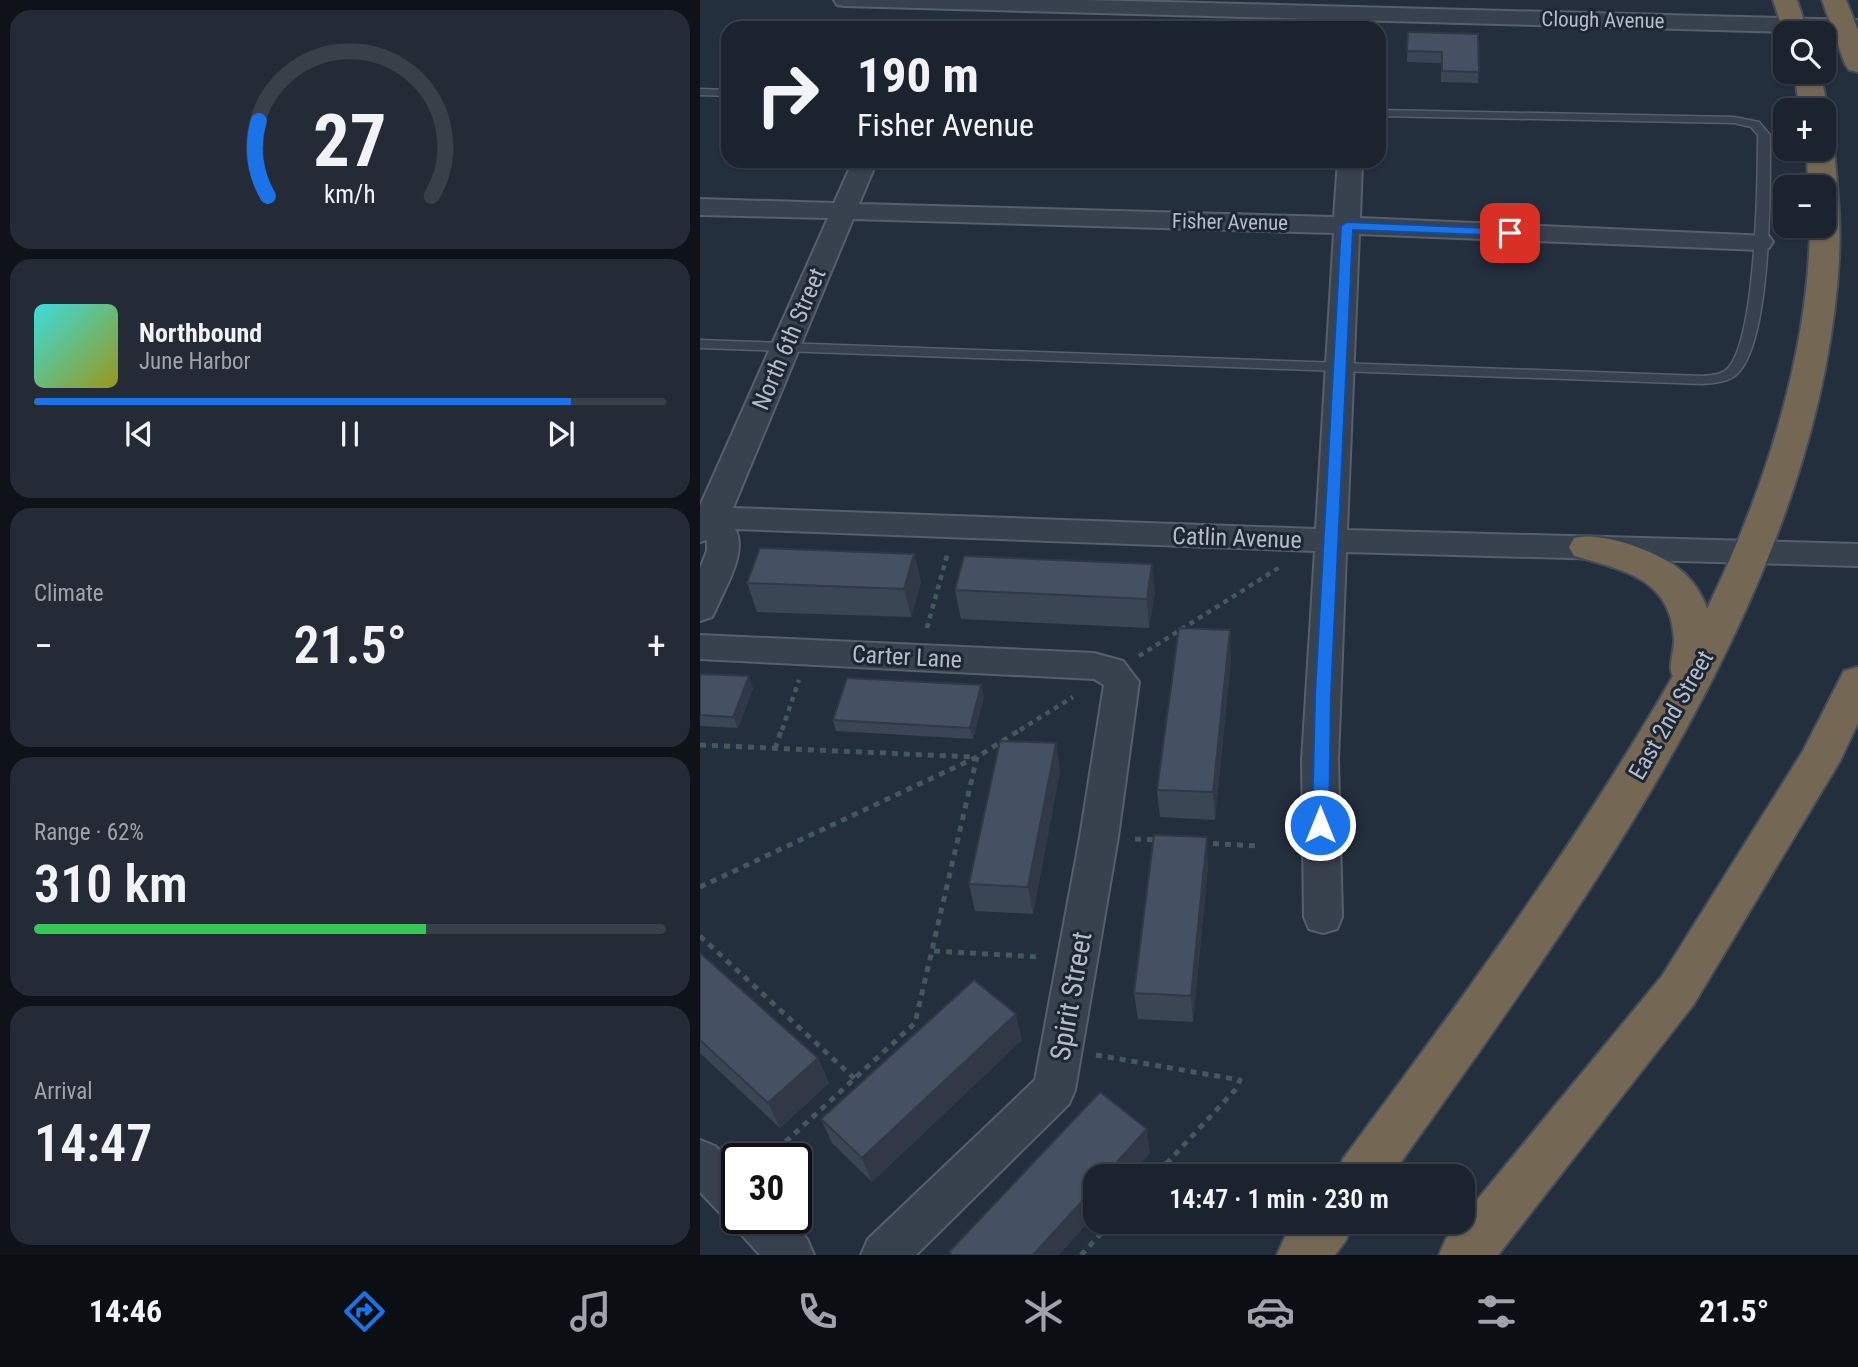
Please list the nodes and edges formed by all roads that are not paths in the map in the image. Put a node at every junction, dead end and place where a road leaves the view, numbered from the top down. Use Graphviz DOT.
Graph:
graph roads {
  1 [pos="845,0"];
  2 [pos="1785,0"];
  3 [pos="1834,0"];
  4 [pos="933,1"];
  5 [pos="1358,14"];
  6 [pos="925,21"];
  7 [pos="1792,21"];
  8 [pos="1851,27"];
  9 [pos="1773,28"];
  10 [pos="1858,64"];
  11 [pos="700,92"];
  12 [pos="721,93"];
  13 [pos="1386,113"];
  14 [pos="862,168"];
  15 [pos="1350,168"];
  16 [pos="700,207"];
  17 [pos="843,212"];
  18 [pos="1347,226"];
  19 [pos="1823,238"];
  20 [pos="1760,242"];
  21 [pos="700,344"];
  22 [pos="786,346"];
  23 [pos="1339,366"];
  24 [pos="704,522"];
  25 [pos="1330,541"];
  26 [pos="1587,547"];
  27 [pos="1755,551"];
  28 [pos="1858,555"];
  29 [pos="700,609"];
  30 [pos="700,647"];
  31 [pos="1126,664"];
  32 [pos="1858,682"];
  33 [pos="1685,692"];
  34 [pos="1323,917"];
  35 [pos="700,1161"];
  36 [pos="1370,1164"];
  37 [pos="721,1183"];
  38 [pos="772,1234"];
  39 [pos="1319,1234"];
  40 [pos="792,1255"];
  41 [pos="884,1255"];
  42 [pos="1303,1255"];
  43 [pos="1465,1255"];
  1 -- 4 [label="street, Clough Avenue"];
  2 -- 7 [label="highway"];
  3 -- 8 [label="highway"];
  4 -- 5 [label="street, Clough Avenue"];
  4 -- 6 [label="street"];
  5 -- 9 [label="street, Clough Avenue"];
  8 -- 10 [label="highway"];
  11 -- 12 [label="lane"];
  13 -- 20 [label="lane"];
  14 -- 17 [label="street, North 6th Street"];
  15 -- 18 [label="street"];
  16 -- 17 [label="street, Fisher Avenue"];
  17 -- 18 [label="street, Fisher Avenue"];
  17 -- 22 [label="street, North 6th Street"];
  18 -- 20 [label="street, Fisher Avenue"];
  18 -- 23 [label="street"];
  19 -- 27 [label="highway, East 2nd Street"];
  20 -- 23 [label="lane"];
  21 -- 22 [label="lane"];
  22 -- 23 [label="lane"];
  22 -- 24 [label="street, North 6th Street"];
  23 -- 25 [label="street"];
  24 -- 25 [label="street, Catlin Avenue"];
  24 -- 29 [label="street"];
  25 -- 26 [label="street, Catlin Avenue"];
  25 -- 34 [label="street"];
  26 -- 27 [label="street, Catlin Avenue"];
  26 -- 33 [label="highway"];
  27 -- 28 [label="street, Catlin Avenue"];
  27 -- 33 [label="highway, East 2nd Street"];
  30 -- 31 [label="street, Carter Lane"];
  31 -- 41 [label="street, Spirit Street"];
  32 -- 43 [label="highway"];
  33 -- 36 [label="highway, East 2nd Street"];
  35 -- 37 [label="street"];
  38 -- 40 [label="street"];
  39 -- 42 [label="highway"];
}
